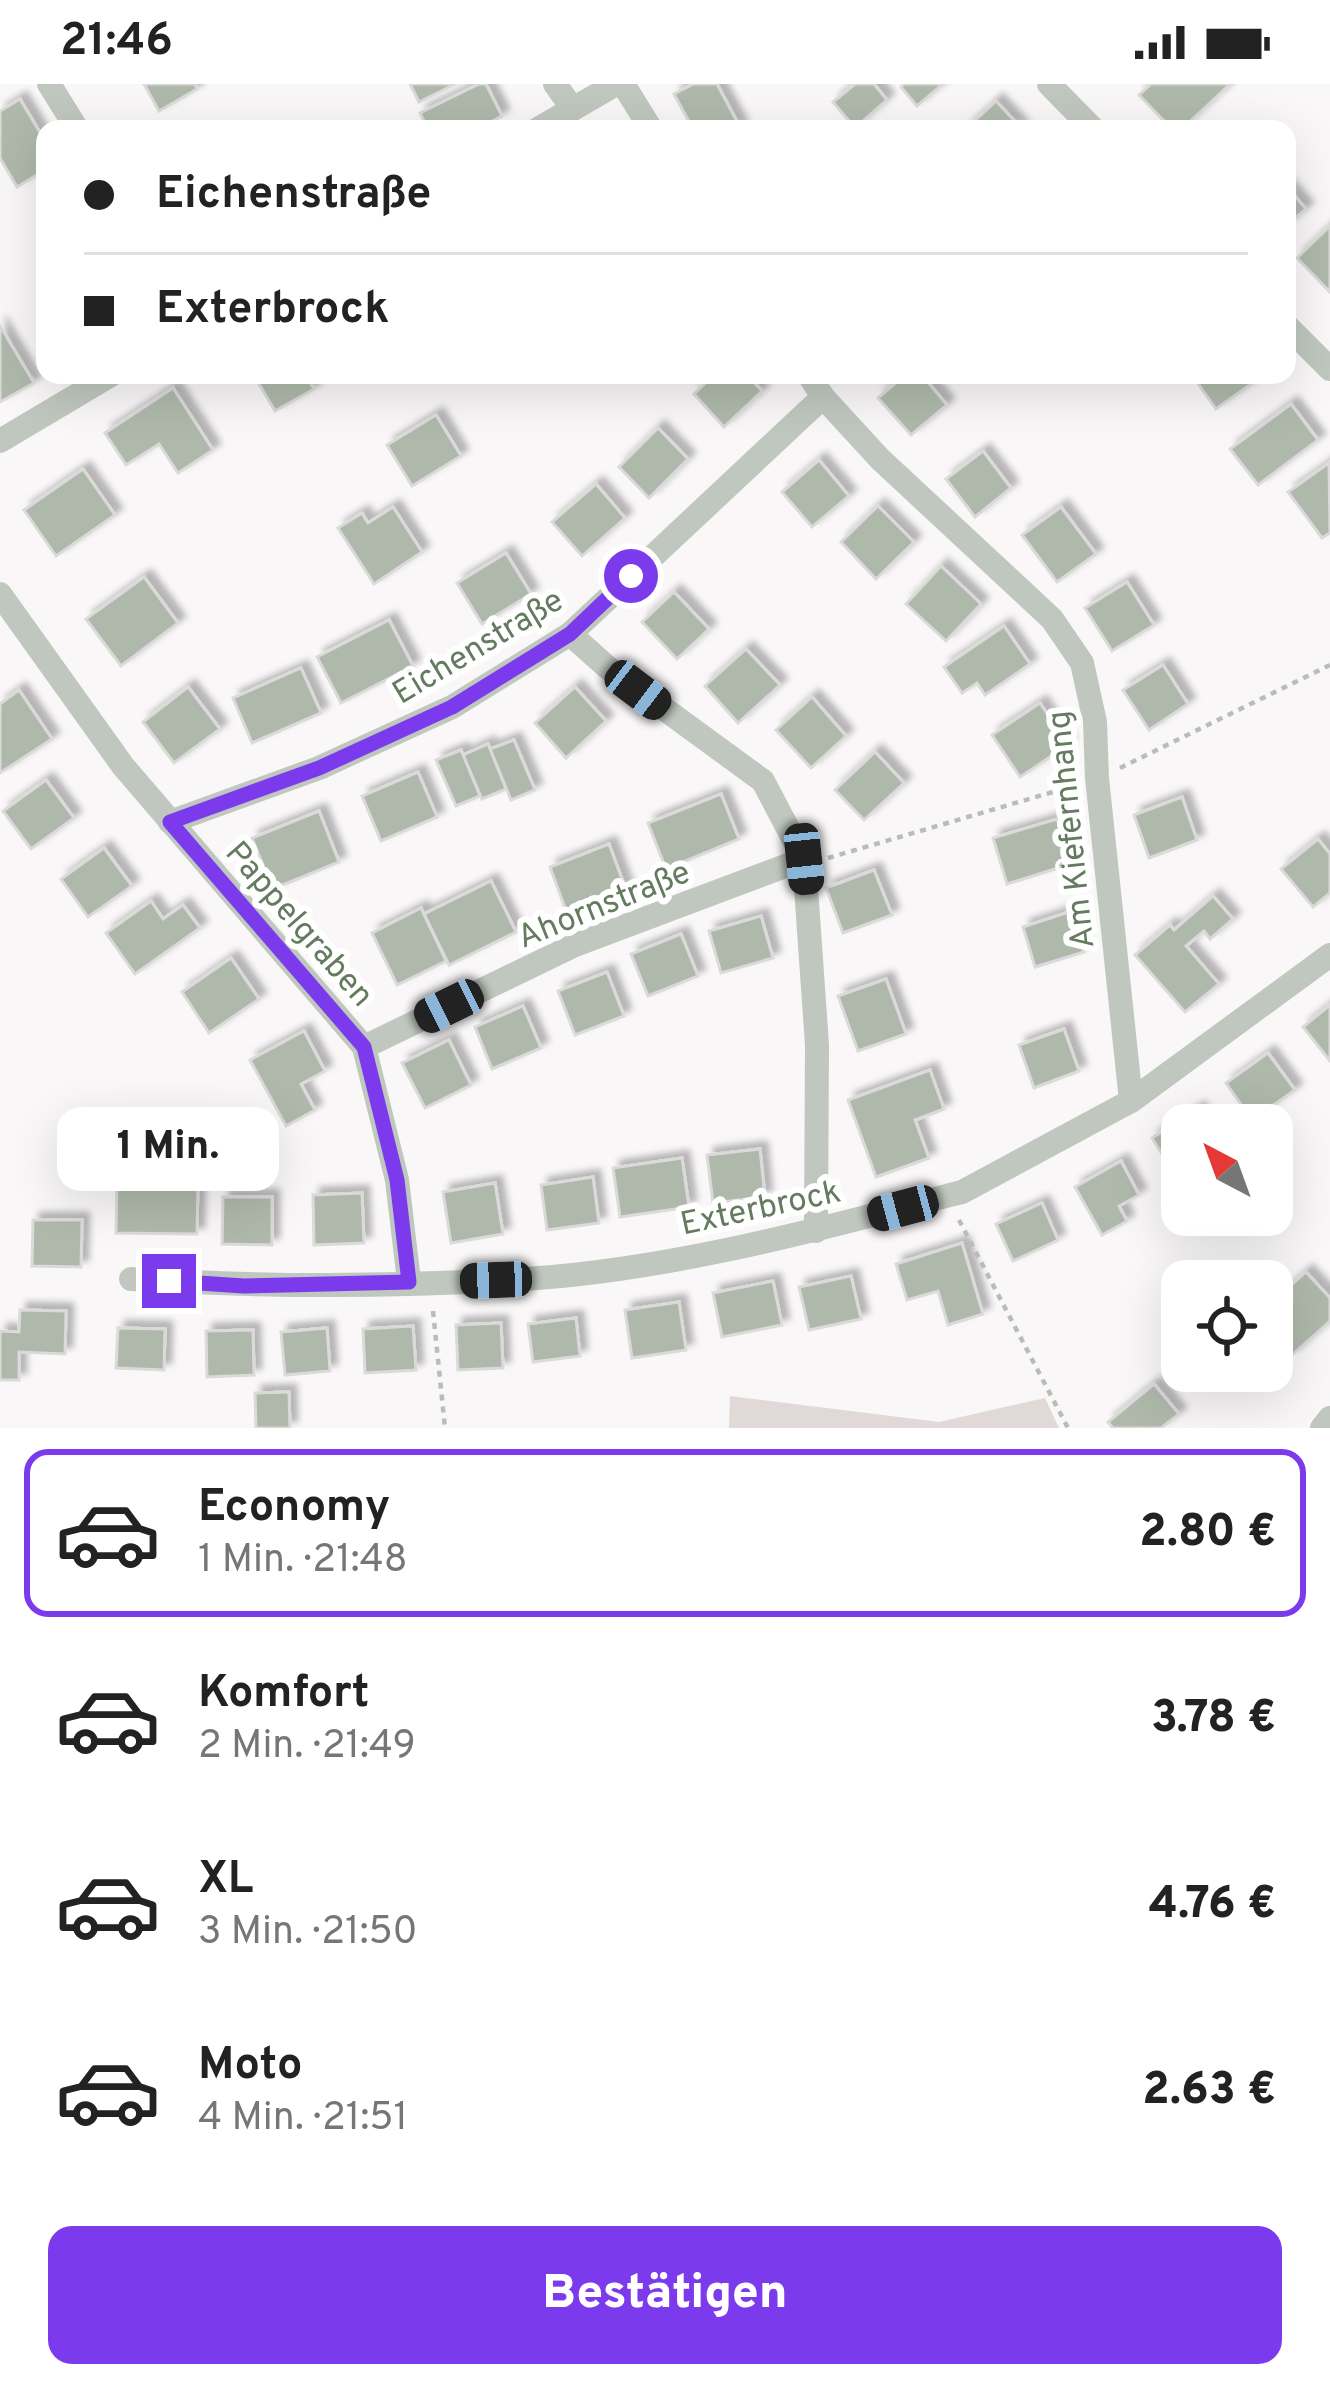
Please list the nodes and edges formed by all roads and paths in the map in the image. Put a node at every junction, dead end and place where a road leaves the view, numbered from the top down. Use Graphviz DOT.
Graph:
graph roads {
  1 [pos="49,84"];
  2 [pos="555,84"];
  3 [pos="619,84"];
  4 [pos="1049,84"];
  5 [pos="573,109"];
  6 [pos="71,120"];
  7 [pos="554,120"];
  8 [pos="645,120"];
  9 [pos="1084,120"];
  10 [pos="1296,335"];
  11 [pos="1330,369"];
  12 [pos="96,384"];
  13 [pos="816,386"];
  14 [pos="0,441"];
  15 [pos="0,594"];
  16 [pos="570,634"];
  17 [pos="1330,664"];
  18 [pos="1097,778"];
  19 [pos="170,822"];
  20 [pos="804,859"];
  21 [pos="1330,955"];
  22 [pos="364,1047"];
  23 [pos="1131,1100"];
  24 [pos="946,1196"];
  25 [pos="816,1231"];
  26 [pos="131,1279"];
  27 [pos="420,1281"];
  28 [pos="1330,1418"];
  29 [pos="445,1428"];
  30 [pos="1068,1428"];
  31 [pos="1322,1428"];
  1 -- 6 [label="street"];
  2 -- 5 [label="street"];
  3 -- 5 [label="street"];
  3 -- 8 [label="street"];
  4 -- 9 [label="street"];
  5 -- 7 [label="street"];
  10 -- 11 [label="street"];
  12 -- 14 [label="street"];
  13 -- 16 [label="street, Eichenstraße"];
  13 -- 18 [label="street, Am Kiefernhang"];
  15 -- 19 [label="street, Pappelgraben"];
  16 -- 19 [label="street, Eichenstraße"];
  16 -- 20 [label="street"];
  17 -- 18 [label="path"];
  18 -- 20 [label="path"];
  18 -- 23 [label="street, Am Kiefernhang"];
  19 -- 22 [label="street, Pappelgraben"];
  20 -- 22 [label="street, Ahornstraße"];
  20 -- 25 [label="street"];
  21 -- 23 [label="street, Exterbrock"];
  22 -- 27 [label="street, Pappelgraben"];
  23 -- 24 [label="street, Exterbrock"];
  24 -- 25 [label="street, Exterbrock"];
  24 -- 30 [label="path"];
  25 -- 27 [label="street, Exterbrock"];
  26 -- 27 [label="street, Exterbrock"];
  27 -- 29 [label="path"];
  28 -- 31 [label="street"];
}
